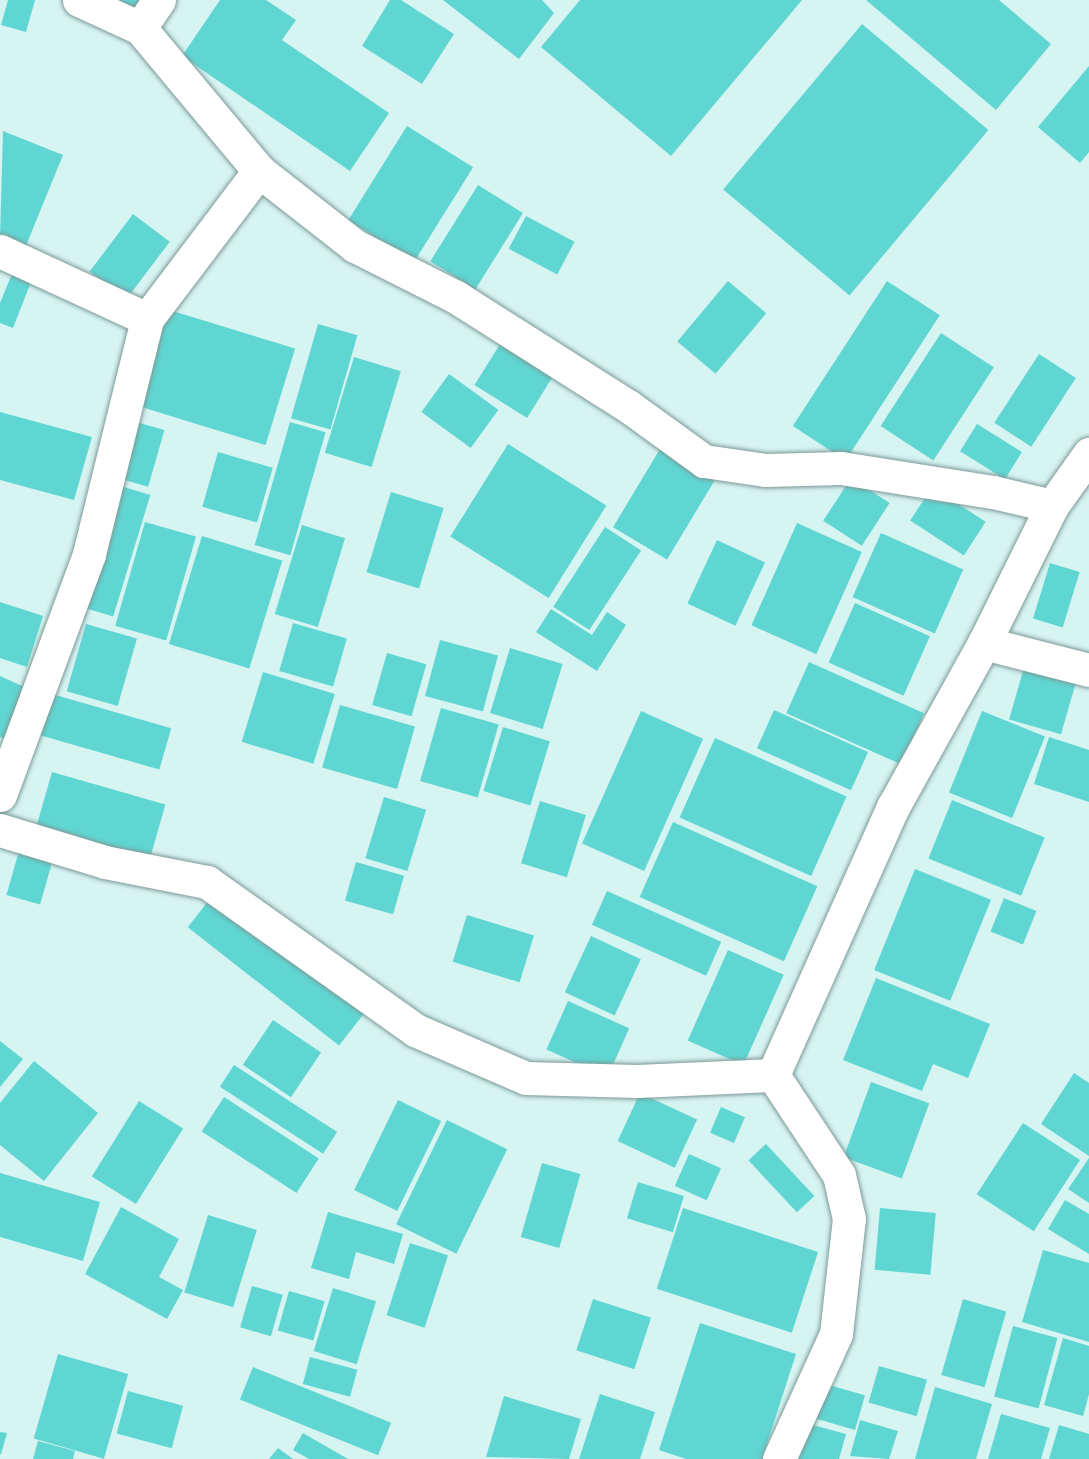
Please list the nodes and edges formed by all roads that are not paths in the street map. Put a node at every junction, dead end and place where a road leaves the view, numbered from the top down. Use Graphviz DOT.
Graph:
graph roads {
  1 [pos="79,0"];
  2 [pos="159,0"];
  3 [pos="140,28"];
  4 [pos="259,171"];
  5 [pos="0,251"];
  6 [pos="147,319"];
  7 [pos="1089,454"];
  8 [pos="1052,506"];
  9 [pos="984,643"];
  10 [pos="1089,670"];
  11 [pos="0,795"];
  12 [pos="0,830"];
  13 [pos="773,1075"];
  14 [pos="779,1459"];
  1 -- 3 [label="street"];
  2 -- 3 [label="street"];
  3 -- 4 [label="street"];
  4 -- 6 [label="street"];
  4 -- 8 [label="street"];
  5 -- 6 [label="street"];
  6 -- 11 [label="street"];
  7 -- 8 [label="street"];
  8 -- 9 [label="street"];
  9 -- 10 [label="street"];
  9 -- 13 [label="street"];
  12 -- 13 [label="street"];
  13 -- 14 [label="street"];
}
